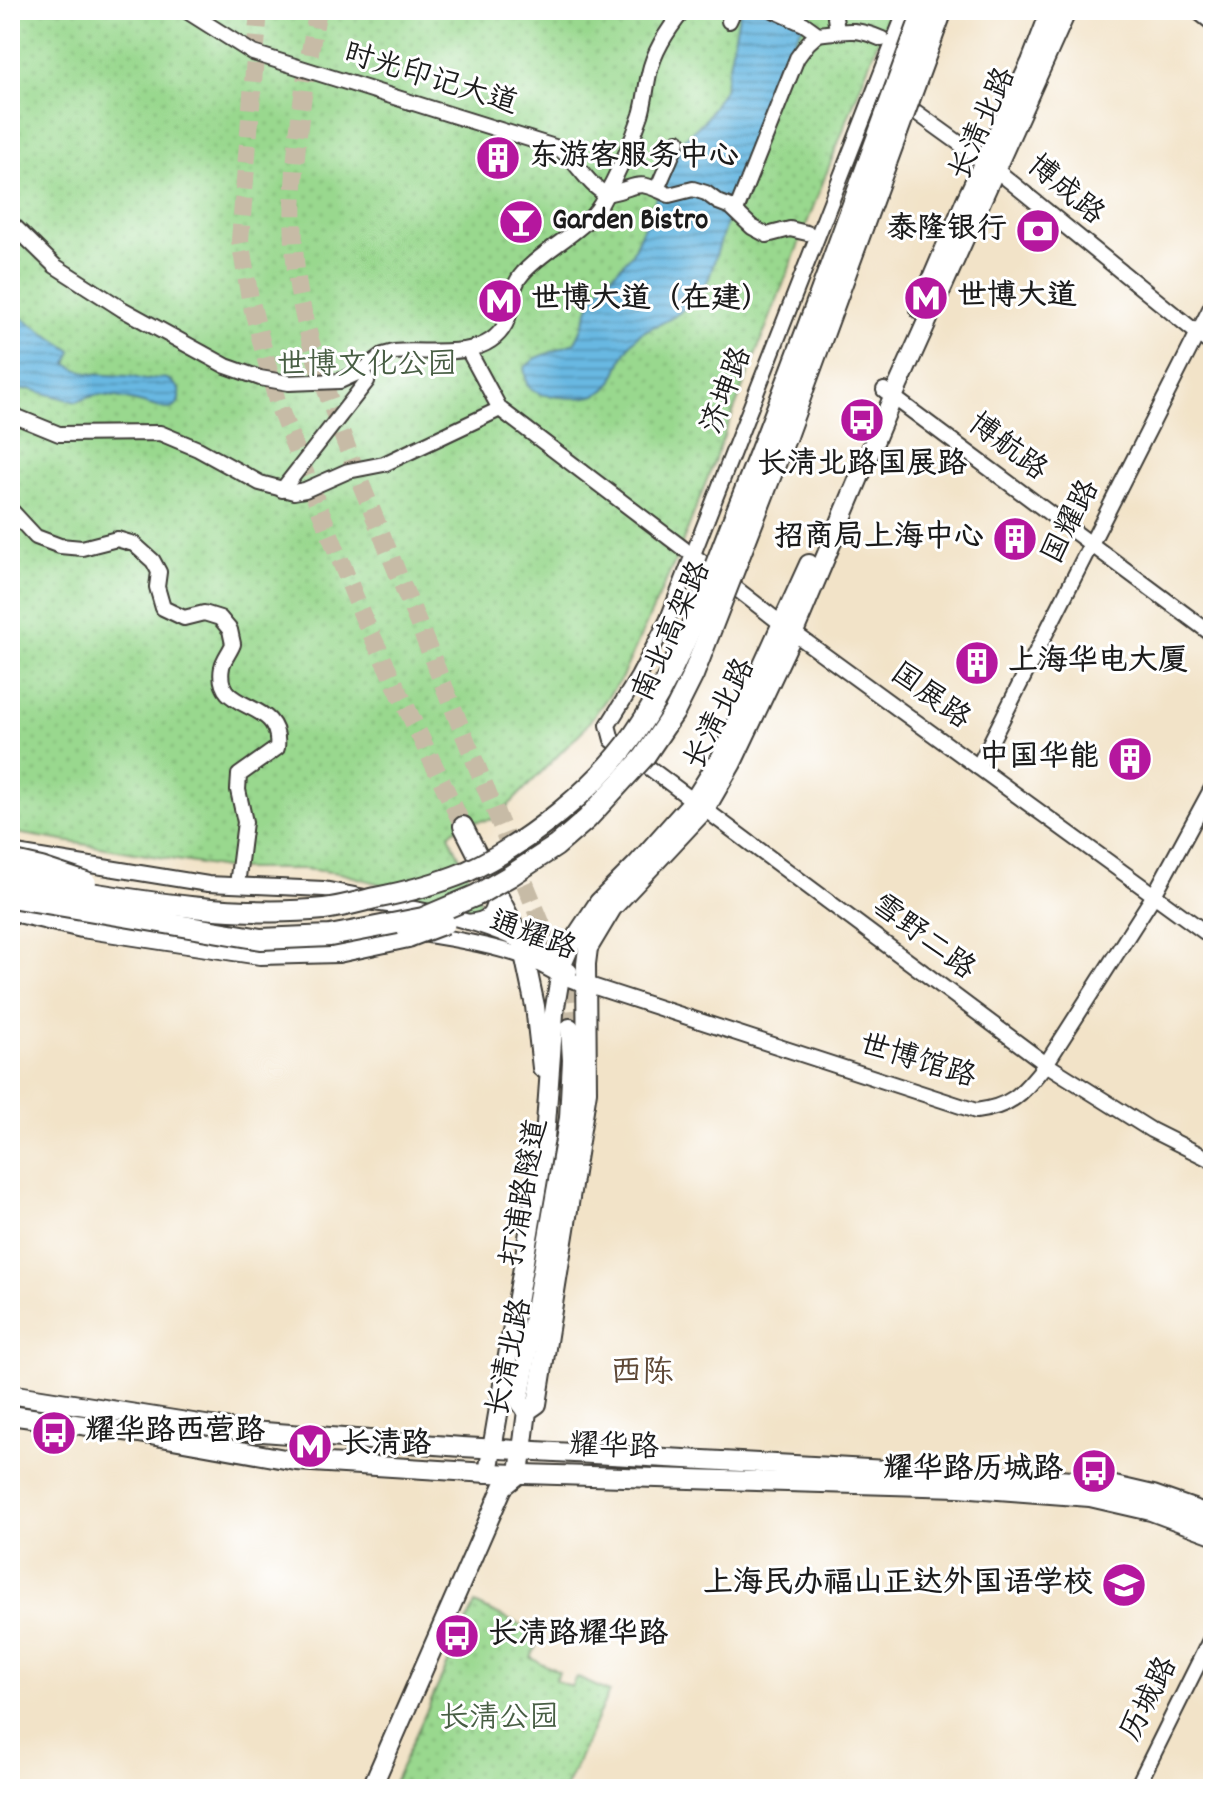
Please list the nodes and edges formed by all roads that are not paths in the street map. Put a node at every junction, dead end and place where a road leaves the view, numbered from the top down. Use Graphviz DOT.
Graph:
graph roads {
  1 [pos="185,10"];
  2 [pos="684,10"];
  3 [pos="773,10"];
  4 [pos="834,10"];
  5 [pos="906,10"];
  6 [pos="924,10"];
  7 [pos="942,10"];
  8 [pos="1051,10"];
  9 [pos="1067,10"];
  10 [pos="1199,10"];
  11 [pos="1213,21"];
  12 [pos="837,31"];
  13 [pos="818,34"];
  14 [pos="882,39"];
  15 [pos="877,83"];
  16 [pos="678,141"];
  17 [pos="989,166"];
  18 [pos="657,189"];
  19 [pos="606,194"];
  20 [pos="736,211"];
  21 [pos="10,222"];
  22 [pos="807,233"];
  23 [pos="1213,303"];
  24 [pos="1198,334"];
  25 [pos="1213,346"];
  26 [pos="468,350"];
  27 [pos="362,371"];
  28 [pos="888,394"];
  29 [pos="500,409"];
  30 [pos="10,414"];
  31 [pos="282,490"];
  32 [pos="10,509"];
  33 [pos="1091,545"];
  34 [pos="688,552"];
  35 [pos="788,628"];
  36 [pos="1213,635"];
  37 [pos="612,740"];
  38 [pos="978,767"];
  39 [pos="1213,786"];
  40 [pos="700,804"];
  41 [pos="463,826"];
  42 [pos="10,852"];
  43 [pos="10,861"];
  44 [pos="10,872"];
  45 [pos="10,880"];
  46 [pos="503,884"];
  47 [pos="237,885"];
  48 [pos="1154,895"];
  49 [pos="10,897"];
  50 [pos="135,900"];
  51 [pos="401,906"];
  52 [pos="10,908"];
  53 [pos="465,922"];
  54 [pos="1213,938"];
  55 [pos="523,949"];
  56 [pos="561,971"];
  57 [pos="586,984"];
  58 [pos="570,1028"];
  59 [pos="1046,1064"];
  60 [pos="546,1103"];
  61 [pos="1213,1161"];
  62 [pos="10,1394"];
  63 [pos="527,1411"];
  64 [pos="10,1415"];
  65 [pos="492,1449"];
  66 [pos="521,1451"];
  67 [pos="488,1473"];
  68 [pos="519,1474"];
  69 [pos="503,1487"];
  70 [pos="1213,1516"];
  71 [pos="1213,1534"];
  72 [pos="1213,1634"];
  73 [pos="371,1789"];
  74 [pos="1136,1789"];
  1 -- 19 [label="street, 时光印记大道"];
  2 -- 19 [label="street"];
  3 -- 13 [label="street"];
  4 -- 12 [label="street"];
  5 -- 15 [label="street, 济坤路"];
  6 -- 50 [label="highway, 南北高架路, bridge"];
  7 -- 46 [label="highway, 南北高架路, bridge"];
  8 -- 17 [label="main road, 长清北路"];
  9 -- 17 [label="main road, 长清北路"];
  10 -- 11 [label="main road"];
  12 -- 13 [label="street"];
  12 -- 14 [label="street"];
  13 -- 20 [label="street"];
  15 -- 17 [label="street, 博成路"];
  15 -- 34 [label="street, 济坤路"];
  16 -- 18 [label="street"];
  17 -- 24 [label="street, 博成路"];
  17 -- 28 [label="main road, 长清北路"];
  18 -- 19 [label="street"];
  18 -- 20 [label="street"];
  19 -- 26 [label="street"];
  20 -- 22 [label="street"];
  21 -- 27 [label="street"];
  23 -- 24 [label="street, 国耀路"];
  24 -- 25 [label="street, 博成路"];
  24 -- 33 [label="street, 国耀路"];
  26 -- 27 [label="street"];
  26 -- 29 [label="street"];
  27 -- 31 [label="street"];
  28 -- 33 [label="street, 博航路"];
  28 -- 35 [label="main road, 长清北路"];
  29 -- 31 [label="street"];
  29 -- 34 [label="street, 国展路"];
  30 -- 31 [label="street"];
  32 -- 47 [label="street"];
  33 -- 36 [label="street, 博航路"];
  33 -- 38 [label="street, 国耀路"];
  34 -- 35 [label="street, 国展路"];
  34 -- 37 [label="street, 济坤路"];
  35 -- 38 [label="street, 国展路"];
  35 -- 40 [label="main road, 长清北路"];
  37 -- 40 [label="street, 雪野二路"];
  38 -- 48 [label="street, 国展路"];
  39 -- 48 [label="street, 世博馆路"];
  40 -- 56 [label="main road, 长清北路"];
  40 -- 57 [label="main road, 长清北路"];
  40 -- 59 [label="street, 雪野二路"];
  41 -- 46 [label="main road"];
  42 -- 47 [label="street"];
  43 -- 50 [label="highway, bridge"];
  44 -- 51 [label="street, 通耀路"];
  45 -- 50 [label="highway, 南北高架路, bridge"];
  46 -- 49 [label="highway, 南北高架路, bridge"];
  46 -- 52 [label="highway, bridge"];
  46 -- 53 [label="street"];
  46 -- 55 [label="main road"];
  47 -- 51 [label="street"];
  48 -- 54 [label="street, 国展路"];
  48 -- 59 [label="street, 世博馆路"];
  51 -- 53 [label="street, 通耀路"];
  52 -- 55 [label="street, 通耀路"];
  53 -- 55 [label="street, 通耀路"];
  55 -- 56 [label="street, 通耀路"];
  55 -- 60 [label="main road"];
  56 -- 57 [label="street, 通耀路"];
  56 -- 60 [label="main road, 长清北路"];
  57 -- 59 [label="street, 世博馆路"];
  57 -- 63 [label="main road, 长清北路"];
  58 -- 63 [label="main road, 打浦路隧道"];
  59 -- 61 [label="street, 雪野二路"];
  60 -- 65 [label="main road, 长清北路"];
  62 -- 65 [label="main road, 耀华路"];
  63 -- 66 [label="main road, 长清北路"];
  64 -- 67 [label="main road, 耀华路"];
  65 -- 66 [label="main road, 耀华路"];
  65 -- 67 [label="main road"];
  66 -- 68 [label="main road"];
  66 -- 70 [label="main road, 耀华路"];
  67 -- 68 [label="main road, 耀华路"];
  67 -- 69 [label="main road"];
  68 -- 69 [label="main road"];
  68 -- 71 [label="main road, 耀华路"];
  69 -- 73 [label="main road"];
  72 -- 74 [label="street, 历城路"];
}
